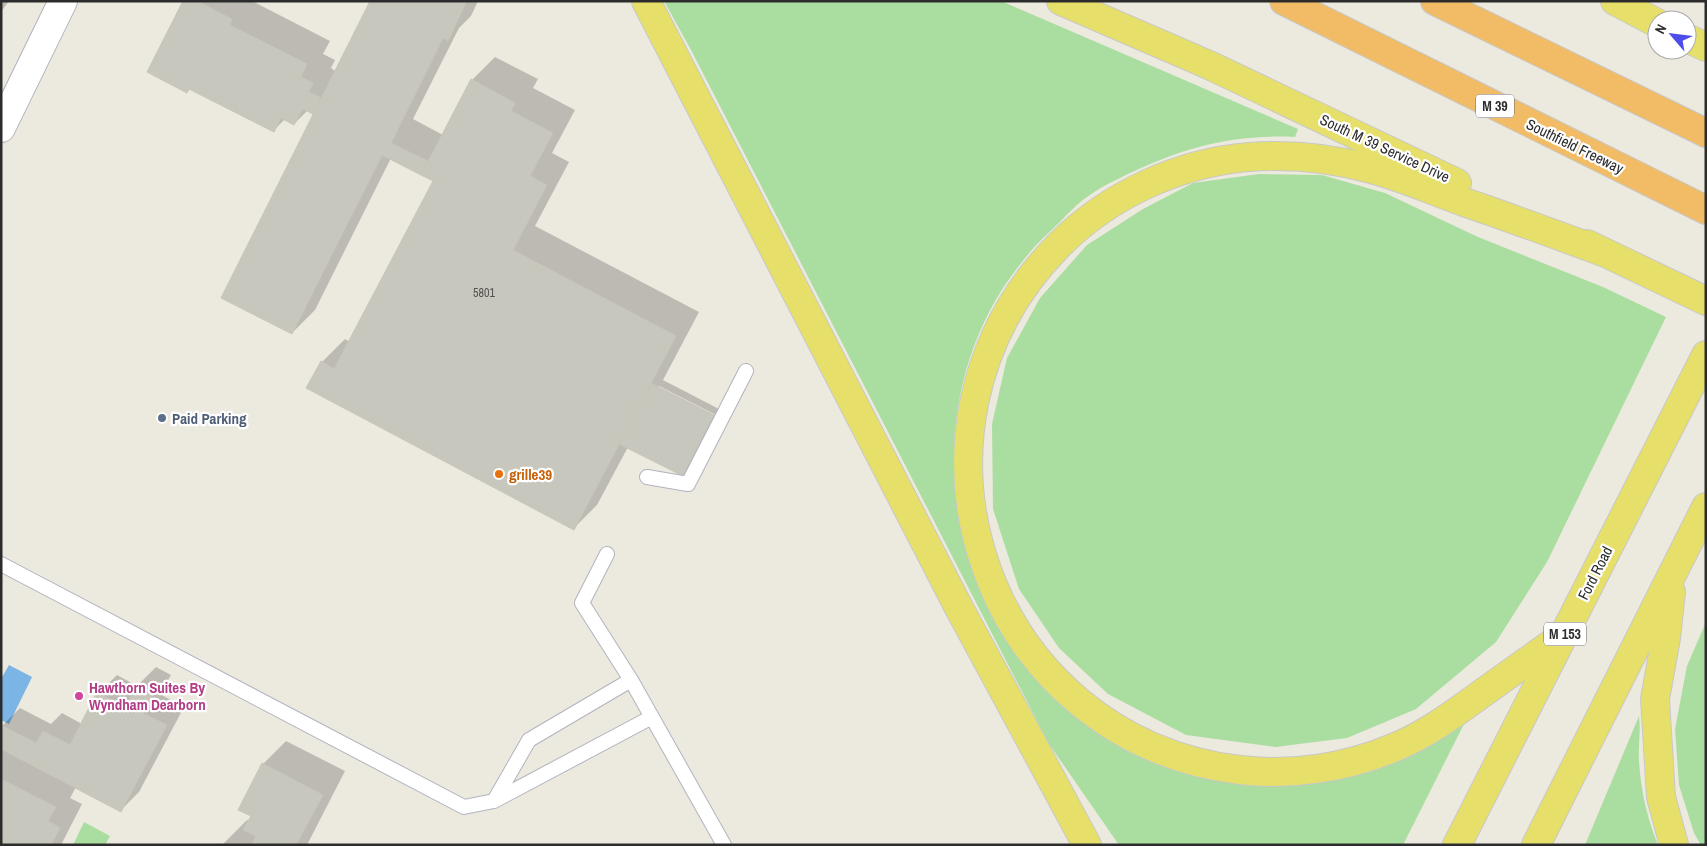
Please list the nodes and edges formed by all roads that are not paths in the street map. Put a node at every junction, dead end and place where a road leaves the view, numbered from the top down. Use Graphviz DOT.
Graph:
graph roads {
  1 [pos="63,1"];
  2 [pos="646,1"];
  3 [pos="1061,1"];
  4 [pos="1284,1"];
  5 [pos="1435,1"];
  6 [pos="1615,1"];
  7 [pos="1647,18"];
  8 [pos="1,128"];
  9 [pos="1706,133"];
  10 [pos="1706,210"];
  11 [pos="1603,252"];
  12 [pos="1706,301"];
  13 [pos="1706,355"];
  14 [pos="746,371"];
  15 [pos="647,477"];
  16 [pos="1706,508"];
  17 [pos="607,554"];
  18 [pos="1,564"];
  19 [pos="1674,573"];
  20 [pos="1564,635"];
  21 [pos="631,680"];
  22 [pos="652,717"];
  23 [pos="494,801"];
  24 [pos="724,845"];
  25 [pos="1087,845"];
  26 [pos="1457,845"];
  27 [pos="1536,845"];
  28 [pos="1674,845"];
  1 -- 8 [label="street"];
  2 -- 25 [label="main road"];
  3 -- 11 [label="main road, South M 39 Service Drive"];
  4 -- 10 [label="highway, Southfield Freeway / M 39"];
  5 -- 9 [label="highway"];
  6 -- 7 [label="main road"];
  11 -- 12 [label="main road, South M 39 Service Drive"];
  11 -- 20 [label="main road"];
  13 -- 20 [label="main road, Ford Road / M 153"];
  14 -- 15 [label="lane"];
  16 -- 19 [label="main road"];
  17 -- 21 [label="lane"];
  18 -- 23 [label="lane"];
  19 -- 27 [label="main road"];
  19 -- 28 [label="main road"];
  20 -- 26 [label="main road, Ford Road / M 153"];
  21 -- 22 [label="lane"];
  21 -- 23 [label="lane"];
  22 -- 23 [label="lane"];
  22 -- 24 [label="lane"];
}
